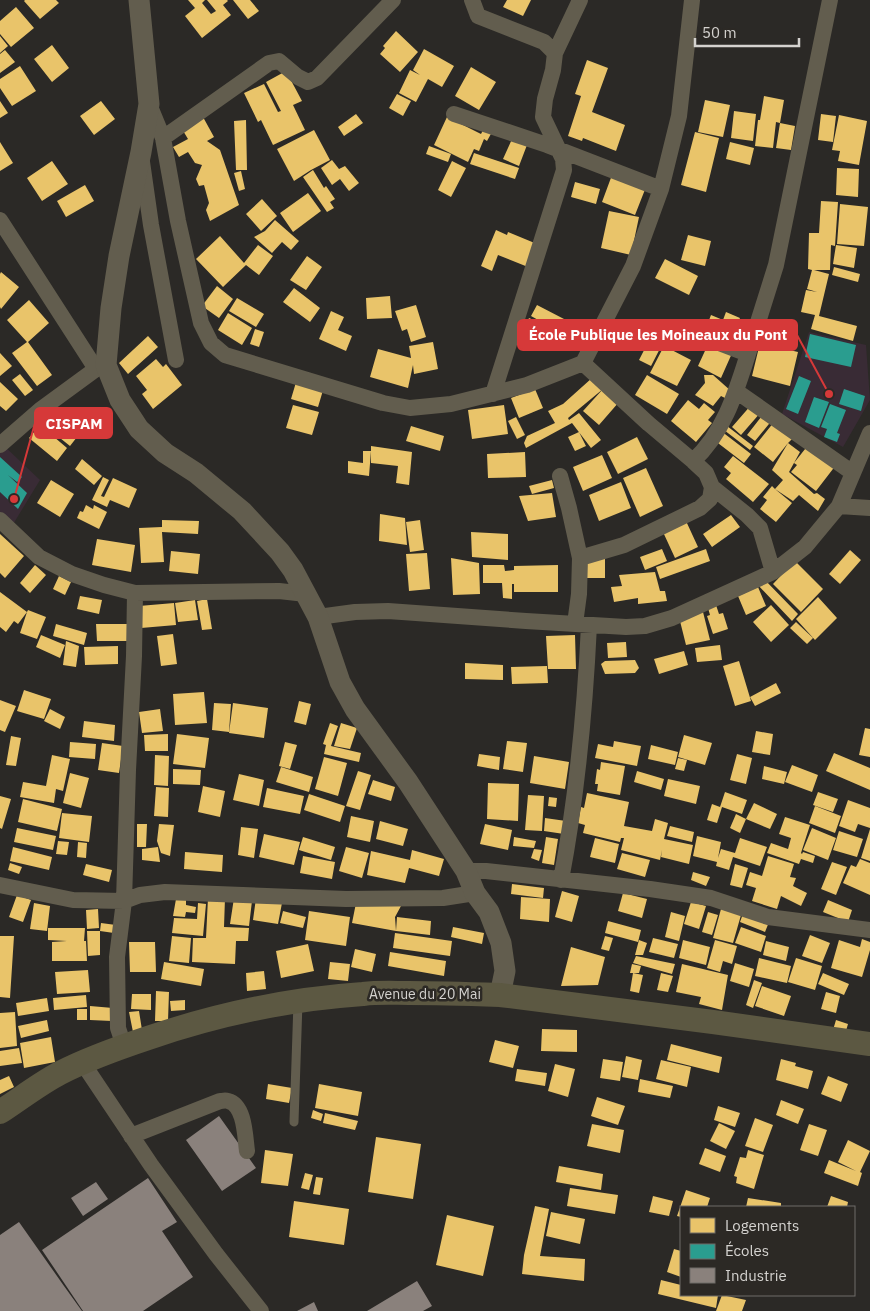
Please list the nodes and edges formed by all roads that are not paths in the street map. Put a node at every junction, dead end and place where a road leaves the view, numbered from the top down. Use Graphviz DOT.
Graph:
graph roads {
  1 [pos="139,0"];
  2 [pos="393,0"];
  3 [pos="472,0"];
  4 [pos="580,0"];
  5 [pos="692,0"];
  6 [pos="830,0"];
  7 [pos="555,53"];
  8 [pos="149,104"];
  9 [pos="454,114"];
  10 [pos="163,138"];
  11 [pos="558,149"];
  12 [pos="141,152"];
  13 [pos="662,189"];
  14 [pos="0,220"];
  15 [pos="701,336"];
  16 [pos="748,354"];
  17 [pos="176,360"];
  18 [pos="583,363"];
  19 [pos="101,367"];
  20 [pos="736,391"];
  21 [pos="493,394"];
  22 [pos="870,433"];
  23 [pos="0,445"];
  24 [pos="693,460"];
  25 [pos="853,473"];
  26 [pos="560,476"];
  27 [pos="712,487"];
  28 [pos="839,506"];
  29 [pos="870,508"];
  30 [pos="0,520"];
  31 [pos="580,558"];
  32 [pos="773,572"];
  33 [pos="135,593"];
  34 [pos="306,594"];
  35 [pos="318,617"];
  36 [pos="582,624"];
  37 [pos="466,871"];
  38 [pos="561,880"];
  39 [pos="0,885"];
  40 [pos="475,893"];
  41 [pos="124,901"];
  42 [pos="870,930"];
  43 [pos="500,995"];
  44 [pos="298,1000"];
  45 [pos="870,1044"];
  46 [pos="124,1046"];
  47 [pos="82,1062"];
  48 [pos="0,1112"];
  49 [pos="294,1122"];
  50 [pos="132,1136"];
  51 [pos="247,1151"];
  52 [pos="261,1311"];
  1 -- 8 [label="street"];
  2 -- 10 [label="street"];
  3 -- 7 [label="street"];
  4 -- 7 [label="street"];
  5 -- 13 [label="street"];
  6 -- 16 [label="street"];
  7 -- 11 [label="street"];
  8 -- 10 [label="street"];
  8 -- 12 [label="street"];
  9 -- 11 [label="street"];
  10 -- 21 [label="street"];
  11 -- 13 [label="street"];
  11 -- 21 [label="street"];
  12 -- 17 [label="street"];
  12 -- 19 [label="street"];
  13 -- 18 [label="street"];
  14 -- 19 [label="street"];
  15 -- 16 [label="street"];
  16 -- 20 [label="street"];
  18 -- 21 [label="street"];
  18 -- 24 [label="street"];
  19 -- 23 [label="street"];
  19 -- 34 [label="street"];
  20 -- 24 [label="street"];
  20 -- 25 [label="street"];
  22 -- 25 [label="street"];
  24 -- 27 [label="street"];
  25 -- 28 [label="street"];
  26 -- 31 [label="street"];
  27 -- 31 [label="street"];
  27 -- 32 [label="street"];
  28 -- 29 [label="street"];
  28 -- 32 [label="street"];
  30 -- 33 [label="street"];
  31 -- 36 [label="street"];
  32 -- 36 [label="street"];
  33 -- 34 [label="street"];
  33 -- 41 [label="street"];
  34 -- 35 [label="street"];
  35 -- 36 [label="street"];
  35 -- 37 [label="street"];
  36 -- 38 [label="street"];
  37 -- 38 [label="street"];
  37 -- 40 [label="street"];
  38 -- 42 [label="street"];
  39 -- 41 [label="street"];
  40 -- 41 [label="street"];
  40 -- 43 [label="street"];
  41 -- 46 [label="street"];
  43 -- 44 [label="main road, Avenue du 20 Mai"];
  43 -- 45 [label="main road, Avenue du 20 Mai"];
  44 -- 46 [label="main road, Avenue du 20 Mai"];
  44 -- 49 [label="lane"];
  46 -- 47 [label="main road, Avenue du 20 Mai"];
  47 -- 48 [label="main road, Avenue du 20 Mai"];
  47 -- 50 [label="street"];
  50 -- 51 [label="street"];
  50 -- 52 [label="street"];
}
